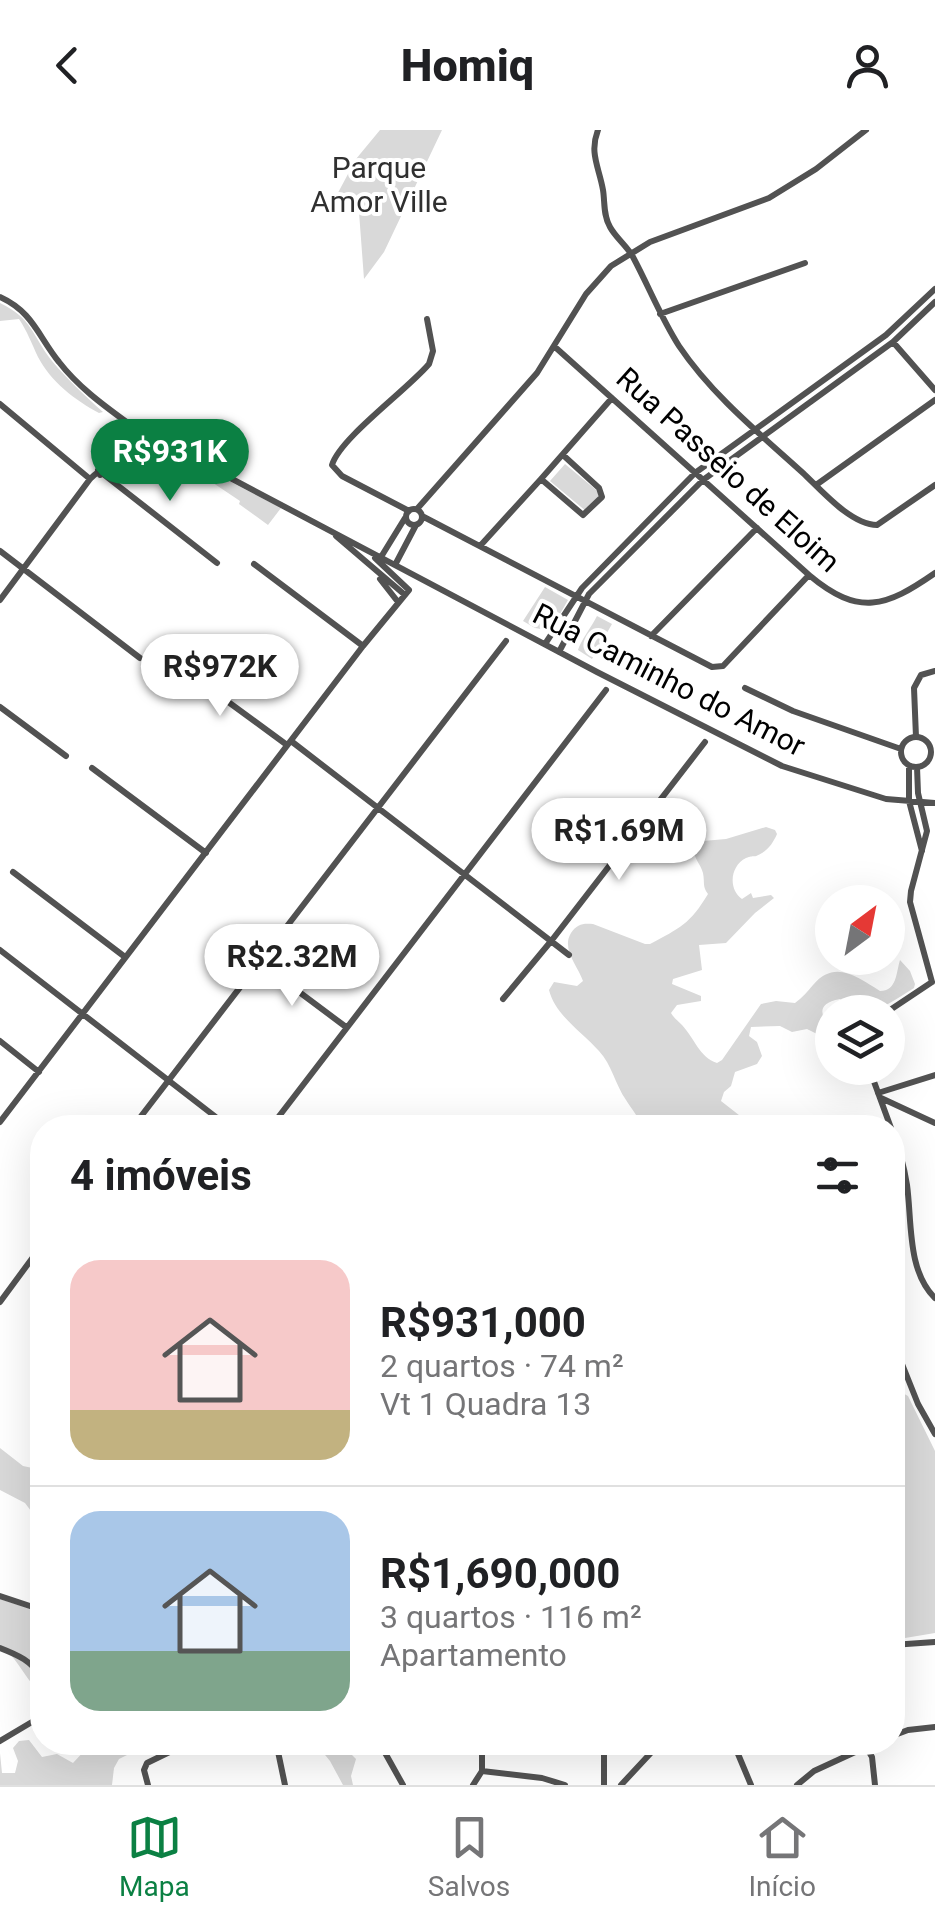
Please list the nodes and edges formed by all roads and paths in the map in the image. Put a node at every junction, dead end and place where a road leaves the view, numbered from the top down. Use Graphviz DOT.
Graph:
graph roads {
  1 [pos="598,130"];
  2 [pos="866,130"];
  3 [pos="630,252"];
  4 [pos="804,263"];
  5 [pos="935,289"];
  6 [pos="0,297"];
  7 [pos="935,302"];
  8 [pos="660,314"];
  9 [pos="427,320"];
  10 [pos="886,334"];
  11 [pos="893,342"];
  12 [pos="555,348"];
  13 [pos="935,390"];
  14 [pos="612,397"];
  15 [pos="935,400"];
  16 [pos="0,404"];
  17 [pos="754,428"];
  18 [pos="144,432"];
  19 [pos="762,436"];
  20 [pos="154,438"];
  21 [pos="134,450"];
  22 [pos="142,455"];
  23 [pos="563,455"];
  24 [pos="695,473"];
  25 [pos="96,475"];
  26 [pos="541,480"];
  27 [pos="703,480"];
  28 [pos="816,485"];
  29 [pos="935,486"];
  30 [pos="414,513"];
  31 [pos="416,525"];
  32 [pos="328,528"];
  33 [pos="757,528"];
  34 [pos="354,542"];
  35 [pos="480,546"];
  36 [pos="0,551"];
  37 [pos="381,557"];
  38 [pos="362,559"];
  39 [pos="217,562"];
  40 [pos="254,564"];
  41 [pos="395,564"];
  42 [pos="25,570"];
  43 [pos="935,574"];
  44 [pos="809,576"];
  45 [pos="407,592"];
  46 [pos="574,596"];
  47 [pos="0,600"];
  48 [pos="398,602"];
  49 [pos="586,602"];
  50 [pos="555,628"];
  51 [pos="568,635"];
  52 [pos="651,636"];
  53 [pos="506,640"];
  54 [pos="544,644"];
  55 [pos="363,646"];
  56 [pos="559,652"];
  57 [pos="140,658"];
  58 [pos="175,663"];
  59 [pos="935,670"];
  60 [pos="745,688"];
  61 [pos="606,690"];
  62 [pos="0,707"];
  63 [pos="916,737"];
  64 [pos="931,741"];
  65 [pos="705,742"];
  66 [pos="289,743"];
  67 [pos="901,749"];
  68 [pos="933,751"];
  69 [pos="66,756"];
  70 [pos="913,766"];
  71 [pos="92,768"];
  72 [pos="909,802"];
  73 [pos="919,803"];
  74 [pos="935,803"];
  75 [pos="377,807"];
  76 [pos="922,850"];
  77 [pos="206,853"];
  78 [pos="13,872"];
  79 [pos="464,875"];
  80 [pos="552,940"];
  81 [pos="0,950"];
  82 [pos="569,956"];
  83 [pos="124,957"];
  84 [pos="259,962"];
  85 [pos="934,983"];
  86 [pos="503,1000"];
  87 [pos="905,1001"];
  88 [pos="82,1013"];
  89 [pos="346,1027"];
  90 [pos="0,1041"];
  91 [pos="39,1072"];
  92 [pos="935,1075"];
  93 [pos="170,1079"];
  94 [pos="875,1085"];
  95 [pos="879,1095"];
  96 [pos="142,1115"];
  97 [pos="214,1115"];
  98 [pos="280,1115"];
  99 [pos="887,1115"];
  100 [pos="0,1122"];
  101 [pos="935,1122"];
  102 [pos="905,1172"];
  103 [pos="907,1183"];
  104 [pos="30,1261"];
  105 [pos="935,1298"];
  106 [pos="0,1302"];
  107 [pos="905,1371"];
  108 [pos="935,1434"];
  109 [pos="0,1596"];
  110 [pos="30,1606"];
  111 [pos="935,1642"];
  112 [pos="905,1644"];
  113 [pos="0,1648"];
  114 [pos="30,1662"];
  115 [pos="30,1723"];
  116 [pos="935,1726"];
  117 [pos="905,1731"];
  118 [pos="0,1741"];
  119 [pos="161,1755"];
  120 [pos="279,1755"];
  121 [pos="386,1755"];
  122 [pos="482,1755"];
  123 [pos="604,1755"];
  124 [pos="650,1755"];
  125 [pos="738,1755"];
  126 [pos="845,1755"];
  127 [pos="871,1755"];
  128 [pos="482,1770"];
  129 [pos="148,1785"];
  130 [pos="285,1785"];
  131 [pos="403,1785"];
  132 [pos="473,1785"];
  133 [pos="566,1785"];
  134 [pos="604,1785"];
  135 [pos="621,1785"];
  136 [pos="751,1785"];
  137 [pos="796,1785"];
  138 [pos="875,1785"];
  1 -- 3 [label="street"];
  2 -- 3 [label="street"];
  3 -- 8 [label="street"];
  3 -- 12 [label="street"];
  4 -- 8 [label="street"];
  5 -- 10 [label="street"];
  6 -- 18 [label="street"];
  7 -- 11 [label="street"];
  8 -- 17 [label="street"];
  9 -- 30 [label="street"];
  10 -- 11 [label="street"];
  10 -- 17 [label="street"];
  11 -- 13 [label="street"];
  11 -- 19 [label="street"];
  12 -- 14 [label="street, Rua Passeio de Eloim"];
  12 -- 30 [label="street"];
  14 -- 23 [label="street"];
  14 -- 24 [label="street, Rua Passeio de Eloim"];
  15 -- 28 [label="street"];
  16 -- 25 [label="street"];
  17 -- 19 [label="street"];
  17 -- 24 [label="street"];
  18 -- 20 [label="street"];
  18 -- 21 [label="street"];
  19 -- 27 [label="street"];
  19 -- 28 [label="street"];
  20 -- 22 [label="street"];
  20 -- 32 [label="street"];
  21 -- 22 [label="street"];
  21 -- 25 [label="street"];
  22 -- 25 [label="street"];
  23 -- 26 [label="street"];
  23 -- 26 [label="street"];
  24 -- 27 [label="street, Rua Passeio de Eloim"];
  24 -- 46 [label="street"];
  25 -- 39 [label="street"];
  25 -- 42 [label="street"];
  26 -- 35 [label="street"];
  27 -- 33 [label="street, Rua Passeio de Eloim"];
  27 -- 49 [label="street"];
  28 -- 29 [label="street"];
  30 -- 31 [label="street"];
  30 -- 31 [label="street"];
  30 -- 35 [label="street, Rua Caminho do Amor"];
  30 -- 37 [label="street"];
  31 -- 41 [label="street"];
  32 -- 34 [label="street"];
  32 -- 38 [label="street"];
  33 -- 44 [label="street, Rua Passeio de Eloim"];
  33 -- 52 [label="street"];
  34 -- 37 [label="street, Rua Caminho do Amor"];
  34 -- 45 [label="street"];
  35 -- 46 [label="street, Rua Caminho do Amor"];
  36 -- 42 [label="street"];
  37 -- 41 [label="street, Rua Caminho do Amor"];
  38 -- 45 [label="street"];
  38 -- 48 [label="street"];
  40 -- 55 [label="street"];
  41 -- 54 [label="street, Rua Caminho do Amor"];
  42 -- 47 [label="street"];
  42 -- 57 [label="street"];
  43 -- 44 [label="street, Rua Passeio de Eloim"];
  44 -- 52 [label="street, Rua Caminho do Amor"];
  45 -- 48 [label="street"];
  46 -- 49 [label="street, Rua Caminho do Amor"];
  46 -- 50 [label="street"];
  48 -- 55 [label="street"];
  49 -- 51 [label="street"];
  49 -- 52 [label="street, Rua Caminho do Amor"];
  50 -- 51 [label="street"];
  50 -- 54 [label="street"];
  51 -- 56 [label="street"];
  53 -- 75 [label="street"];
  54 -- 56 [label="street, Rua Caminho do Amor"];
  55 -- 66 [label="street"];
  56 -- 72 [label="street, Rua Caminho do Amor"];
  58 -- 66 [label="street"];
  59 -- 63 [label="street"];
  60 -- 67 [label="street"];
  61 -- 79 [label="street"];
  62 -- 69 [label="street"];
  63 -- 64 [label="street"];
  63 -- 67 [label="street"];
  64 -- 68 [label="street"];
  65 -- 80 [label="street"];
  66 -- 75 [label="street"];
  66 -- 77 [label="street"];
  67 -- 70 [label="street"];
  68 -- 70 [label="street"];
  70 -- 72 [label="street"];
  70 -- 73 [label="street"];
  71 -- 77 [label="street"];
  72 -- 73 [label="street, Rua Caminho do Amor"];
  72 -- 76 [label="street"];
  73 -- 74 [label="street, Rua Caminho do Amor"];
  73 -- 76 [label="street"];
  75 -- 79 [label="street"];
  75 -- 84 [label="street"];
  76 -- 85 [label="street"];
  77 -- 83 [label="street"];
  78 -- 83 [label="street"];
  79 -- 80 [label="street"];
  79 -- 89 [label="street"];
  80 -- 82 [label="street"];
  80 -- 86 [label="street"];
  81 -- 88 [label="street"];
  83 -- 88 [label="street"];
  84 -- 89 [label="street"];
  84 -- 93 [label="street"];
  85 -- 87 [label="street"];
  88 -- 91 [label="street"];
  88 -- 93 [label="street"];
  89 -- 98 [label="street"];
  90 -- 91 [label="street"];
  91 -- 100 [label="street"];
  92 -- 95 [label="street"];
  93 -- 96 [label="street"];
  93 -- 97 [label="street"];
  94 -- 95 [label="street"];
  95 -- 99 [label="street"];
  95 -- 101 [label="street"];
  102 -- 103 [label="street"];
  103 -- 105 [label="street"];
  104 -- 106 [label="street"];
  107 -- 108 [label="street"];
  109 -- 110 [label="street"];
  111 -- 112 [label="street"];
  113 -- 114 [label="street"];
  115 -- 118 [label="street"];
  116 -- 117 [label="street"];
  119 -- 129 [label="street"];
  120 -- 130 [label="street"];
  121 -- 131 [label="street"];
  122 -- 128 [label="street"];
  123 -- 134 [label="street"];
  124 -- 135 [label="street"];
  125 -- 136 [label="street"];
  126 -- 137 [label="street"];
  127 -- 138 [label="street"];
  128 -- 132 [label="street"];
  128 -- 133 [label="street"];
}
